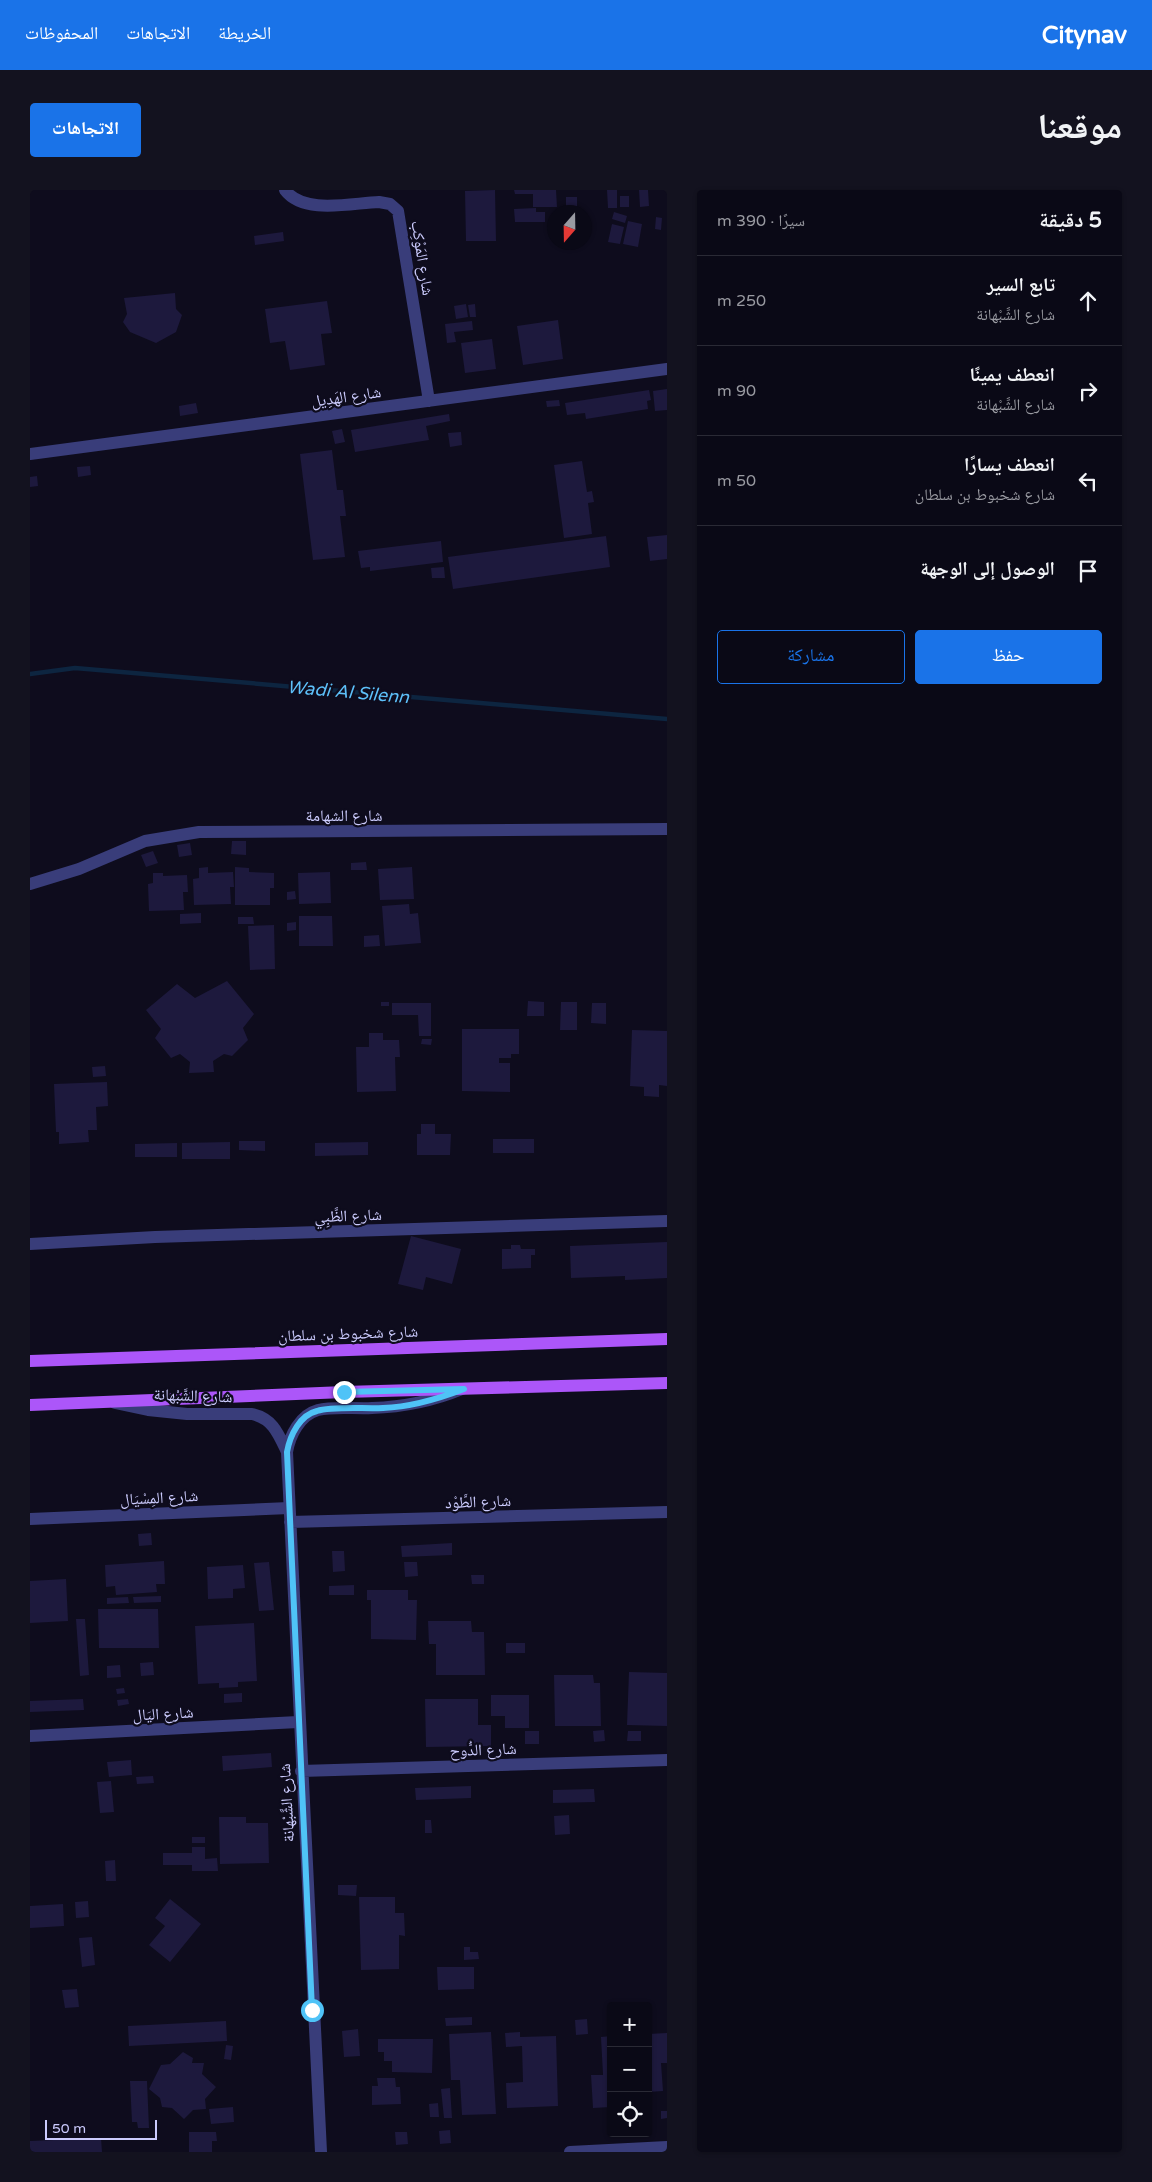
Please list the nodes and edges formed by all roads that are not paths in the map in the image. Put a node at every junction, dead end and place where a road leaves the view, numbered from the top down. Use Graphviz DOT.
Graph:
graph roads {
  1 [pos="285,190"];
  2 [pos="667,370"];
  3 [pos="429,401"];
  4 [pos="30,454"];
  5 [pos="667,829"];
  6 [pos="30,884"];
  7 [pos="667,1221"];
  8 [pos="30,1244"];
  9 [pos="667,1338"];
  10 [pos="30,1362"];
  11 [pos="667,1383"];
  12 [pos="464,1389"];
  13 [pos="109,1402"];
  14 [pos="30,1405"];
  15 [pos="287,1452"];
  16 [pos="289,1508"];
  17 [pos="667,1512"];
  18 [pos="30,1519"];
  19 [pos="290,1522"];
  20 [pos="298,1722"];
  21 [pos="30,1736"];
  22 [pos="667,1760"];
  23 [pos="301,1771"];
  24 [pos="667,2147"];
  25 [pos="321,2152"];
  26 [pos="570,2152"];
  1 -- 3 [label="street, شارع المَوْكِب"];
  2 -- 3 [label="street, شارع الهَدِيل"];
  3 -- 4 [label="street, شارع الهَدِيل"];
  5 -- 6 [label="street, شارع الشهامة"];
  7 -- 8 [label="street, شارع الظَّبِي"];
  9 -- 10 [label="main road, شارع شخبوط بن سلطان"];
  11 -- 12 [label="main road"];
  12 -- 13 [label="main road"];
  12 -- 15 [label="street, شارع الشَّبْهانة"];
  13 -- 14 [label="main road"];
  13 -- 15 [label="street, شارع الشَّبْهانة"];
  15 -- 16 [label="street, شارع الشَّبْهانة"];
  16 -- 18 [label="street, شارع المِسْيَال"];
  16 -- 19 [label="street, شارع الشَّبْهانة"];
  17 -- 19 [label="street, شارع الطَّوْد"];
  19 -- 20 [label="street, شارع الشَّبْهانة"];
  20 -- 21 [label="street, شارع اليَال"];
  20 -- 23 [label="street, شارع الشَّبْهانة"];
  22 -- 23 [label="street, شارع الدُّوح"];
  23 -- 25 [label="street, شارع الشَّبْهانة"];
  24 -- 26 [label="street"];
}
